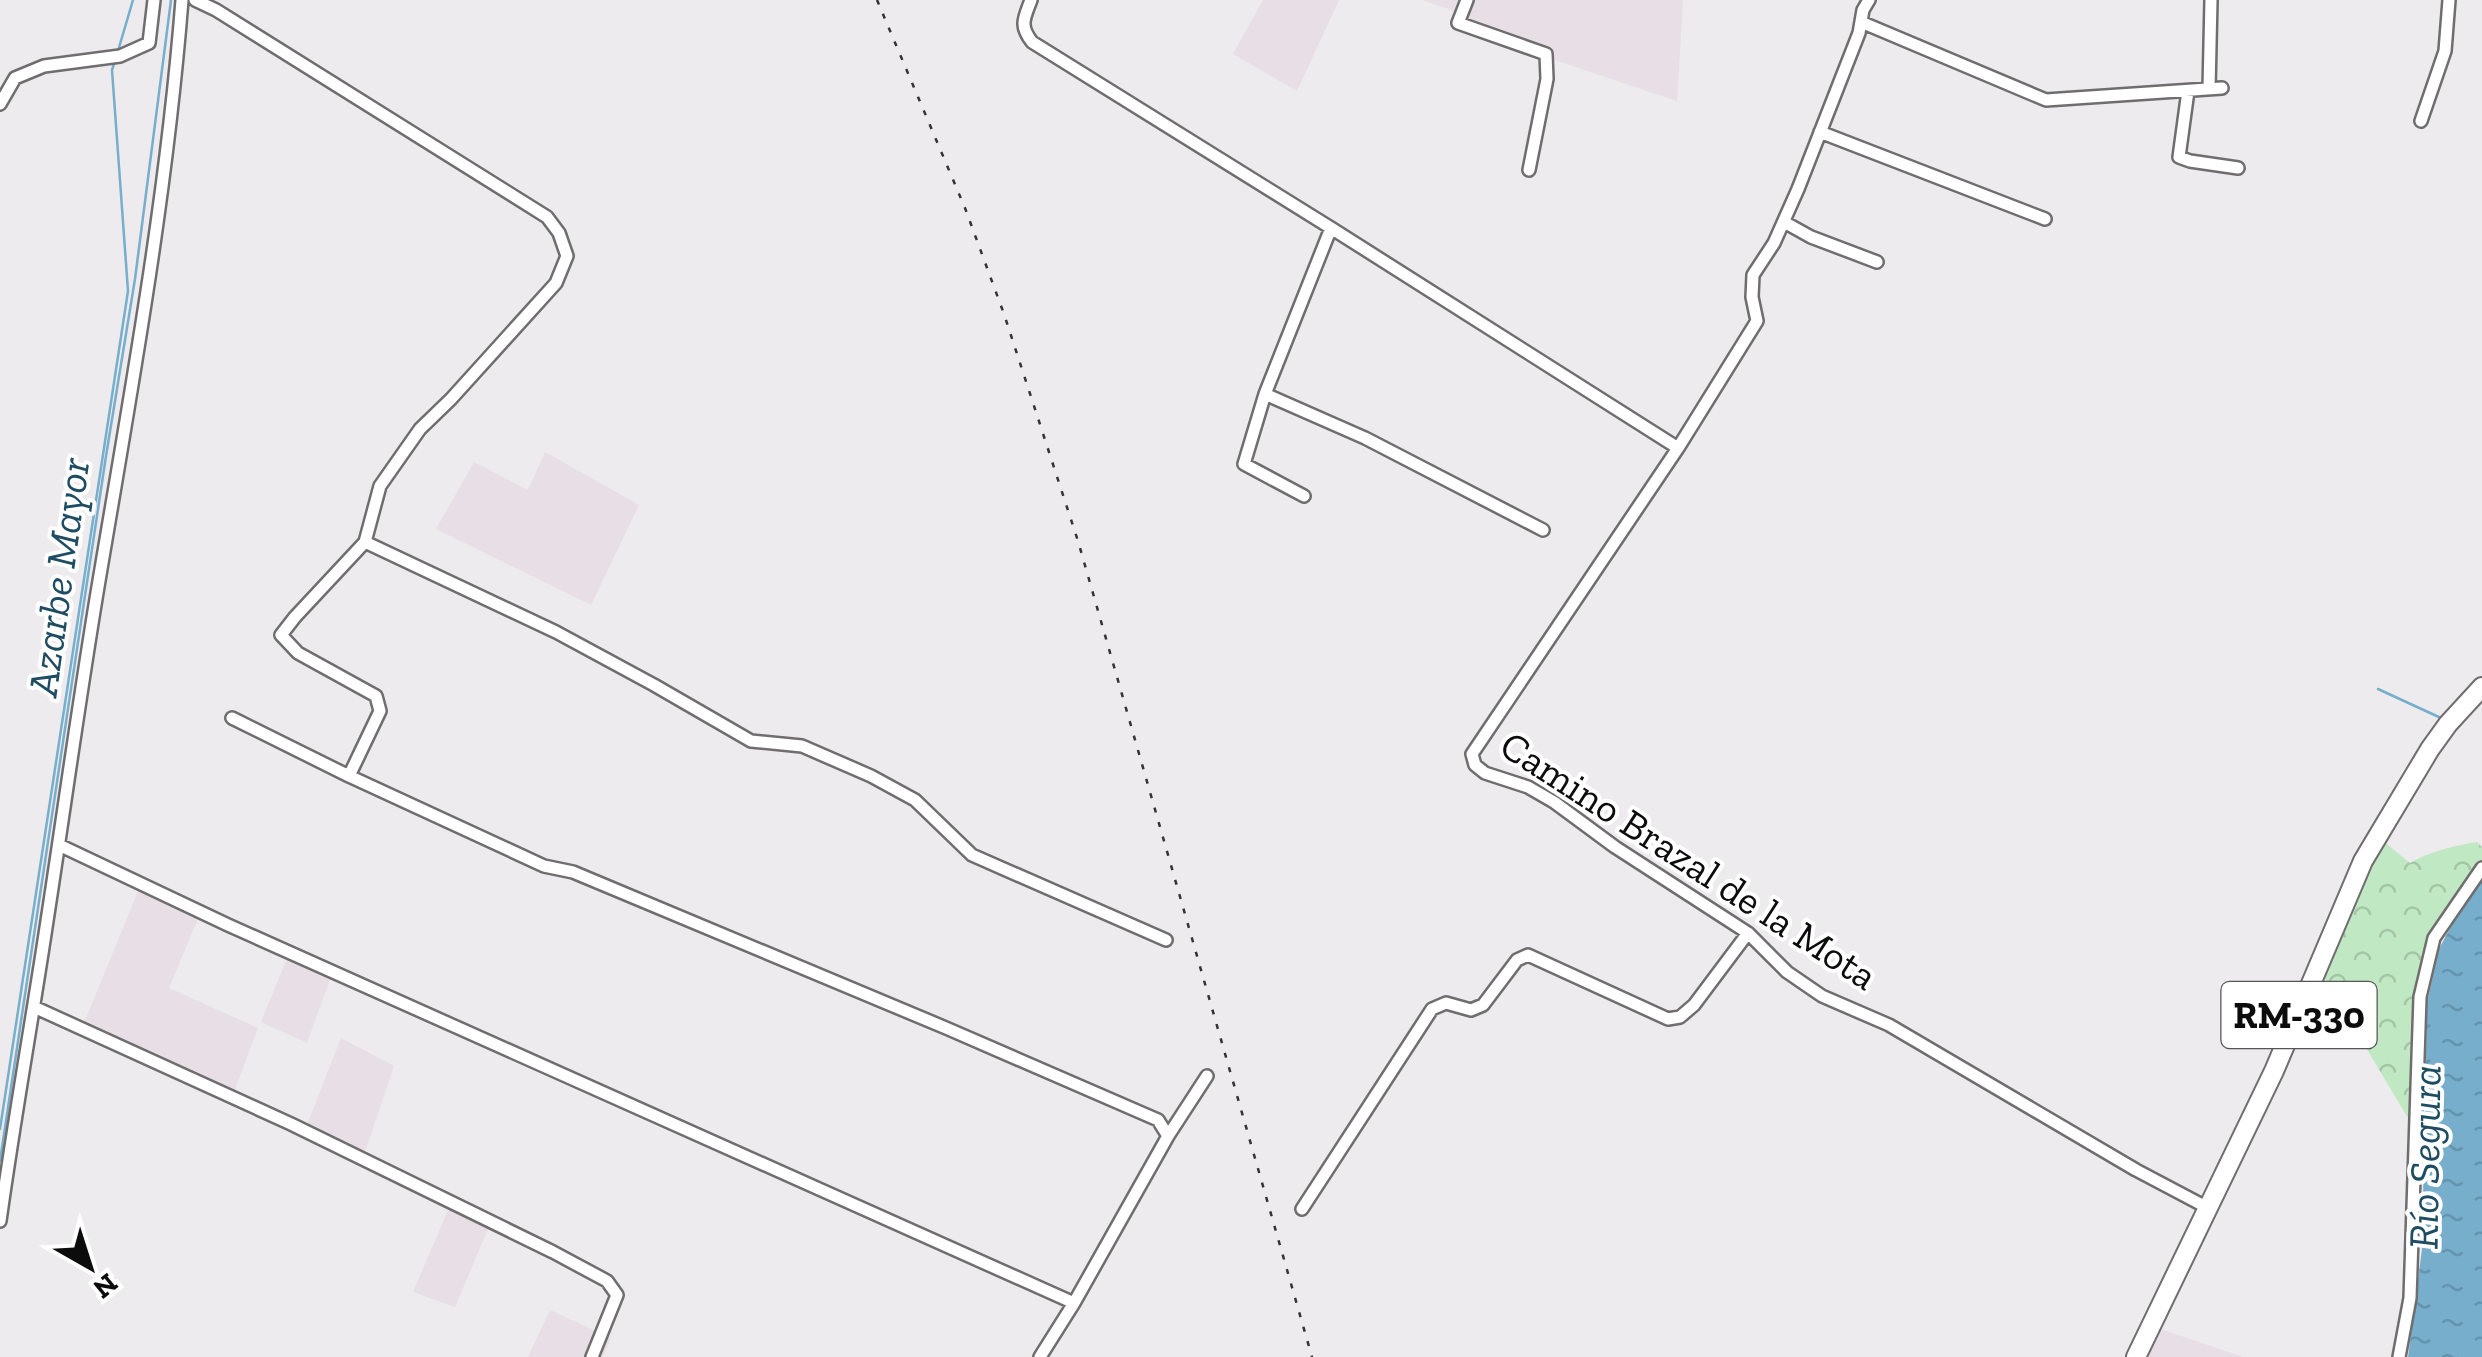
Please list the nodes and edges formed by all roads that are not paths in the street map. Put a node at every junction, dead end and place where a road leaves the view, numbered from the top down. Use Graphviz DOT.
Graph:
graph roads {
  1 [pos="154,0"];
  2 [pos="182,0"];
  3 [pos="195,0"];
  4 [pos="1032,0"];
  5 [pos="1467,0"];
  6 [pos="1869,0"];
  7 [pos="2211,0"];
  8 [pos="2449,0"];
  9 [pos="1861,22"];
  10 [pos="2188,91"];
  11 [pos="0,104"];
  12 [pos="2421,121"];
  13 [pos="1820,132"];
  14 [pos="2238,168"];
  15 [pos="1529,170"];
  16 [pos="2044,219"];
  17 [pos="1784,222"];
  18 [pos="1331,228"];
  19 [pos="1878,262"];
  20 [pos="1265,394"];
  21 [pos="1678,448"];
  22 [pos="1304,496"];
  23 [pos="1542,530"];
  24 [pos="365,542"];
  25 [pos="2482,687"];
  26 [pos="232,718"];
  27 [pos="348,776"];
  28 [pos="59,845"];
  29 [pos="2482,868"];
  30 [pos="1748,933"];
  31 [pos="1166,940"];
  32 [pos="34,1007"];
  33 [pos="1207,1076"];
  34 [pos="1168,1136"];
  35 [pos="2208,1208"];
  36 [pos="1302,1209"];
  37 [pos="0,1220"];
  38 [pos="1074,1303"];
  39 [pos="592,1357"];
  40 [pos="1040,1357"];
  41 [pos="2136,1357"];
  42 [pos="2399,1357"];
  1 -- 11 [label="street"];
  2 -- 28 [label="street"];
  3 -- 24 [label="street"];
  4 -- 18 [label="street"];
  5 -- 15 [label="street"];
  6 -- 9 [label="street, Camino Brazal de la Mota"];
  7 -- 10 [label="street"];
  8 -- 12 [label="street"];
  9 -- 10 [label="street"];
  9 -- 13 [label="street, Camino Brazal de la Mota"];
  10 -- 14 [label="street"];
  13 -- 16 [label="street"];
  13 -- 17 [label="street, Camino Brazal de la Mota"];
  17 -- 19 [label="street"];
  17 -- 21 [label="street, Camino Brazal de la Mota"];
  18 -- 20 [label="street"];
  18 -- 21 [label="street"];
  20 -- 22 [label="street"];
  20 -- 23 [label="street"];
  21 -- 30 [label="street, Camino Brazal de la Mota"];
  24 -- 27 [label="street"];
  24 -- 31 [label="street"];
  25 -- 35 [label="main road, RM-330"];
  26 -- 27 [label="street"];
  27 -- 34 [label="street"];
  28 -- 32 [label="street"];
  28 -- 38 [label="street"];
  29 -- 42 [label="street"];
  30 -- 35 [label="street, Camino Brazal de la Mota"];
  30 -- 36 [label="street"];
  32 -- 37 [label="street"];
  32 -- 39 [label="street"];
  33 -- 34 [label="street"];
  34 -- 38 [label="street"];
  35 -- 41 [label="main road, RM-330"];
  38 -- 40 [label="street"];
}
